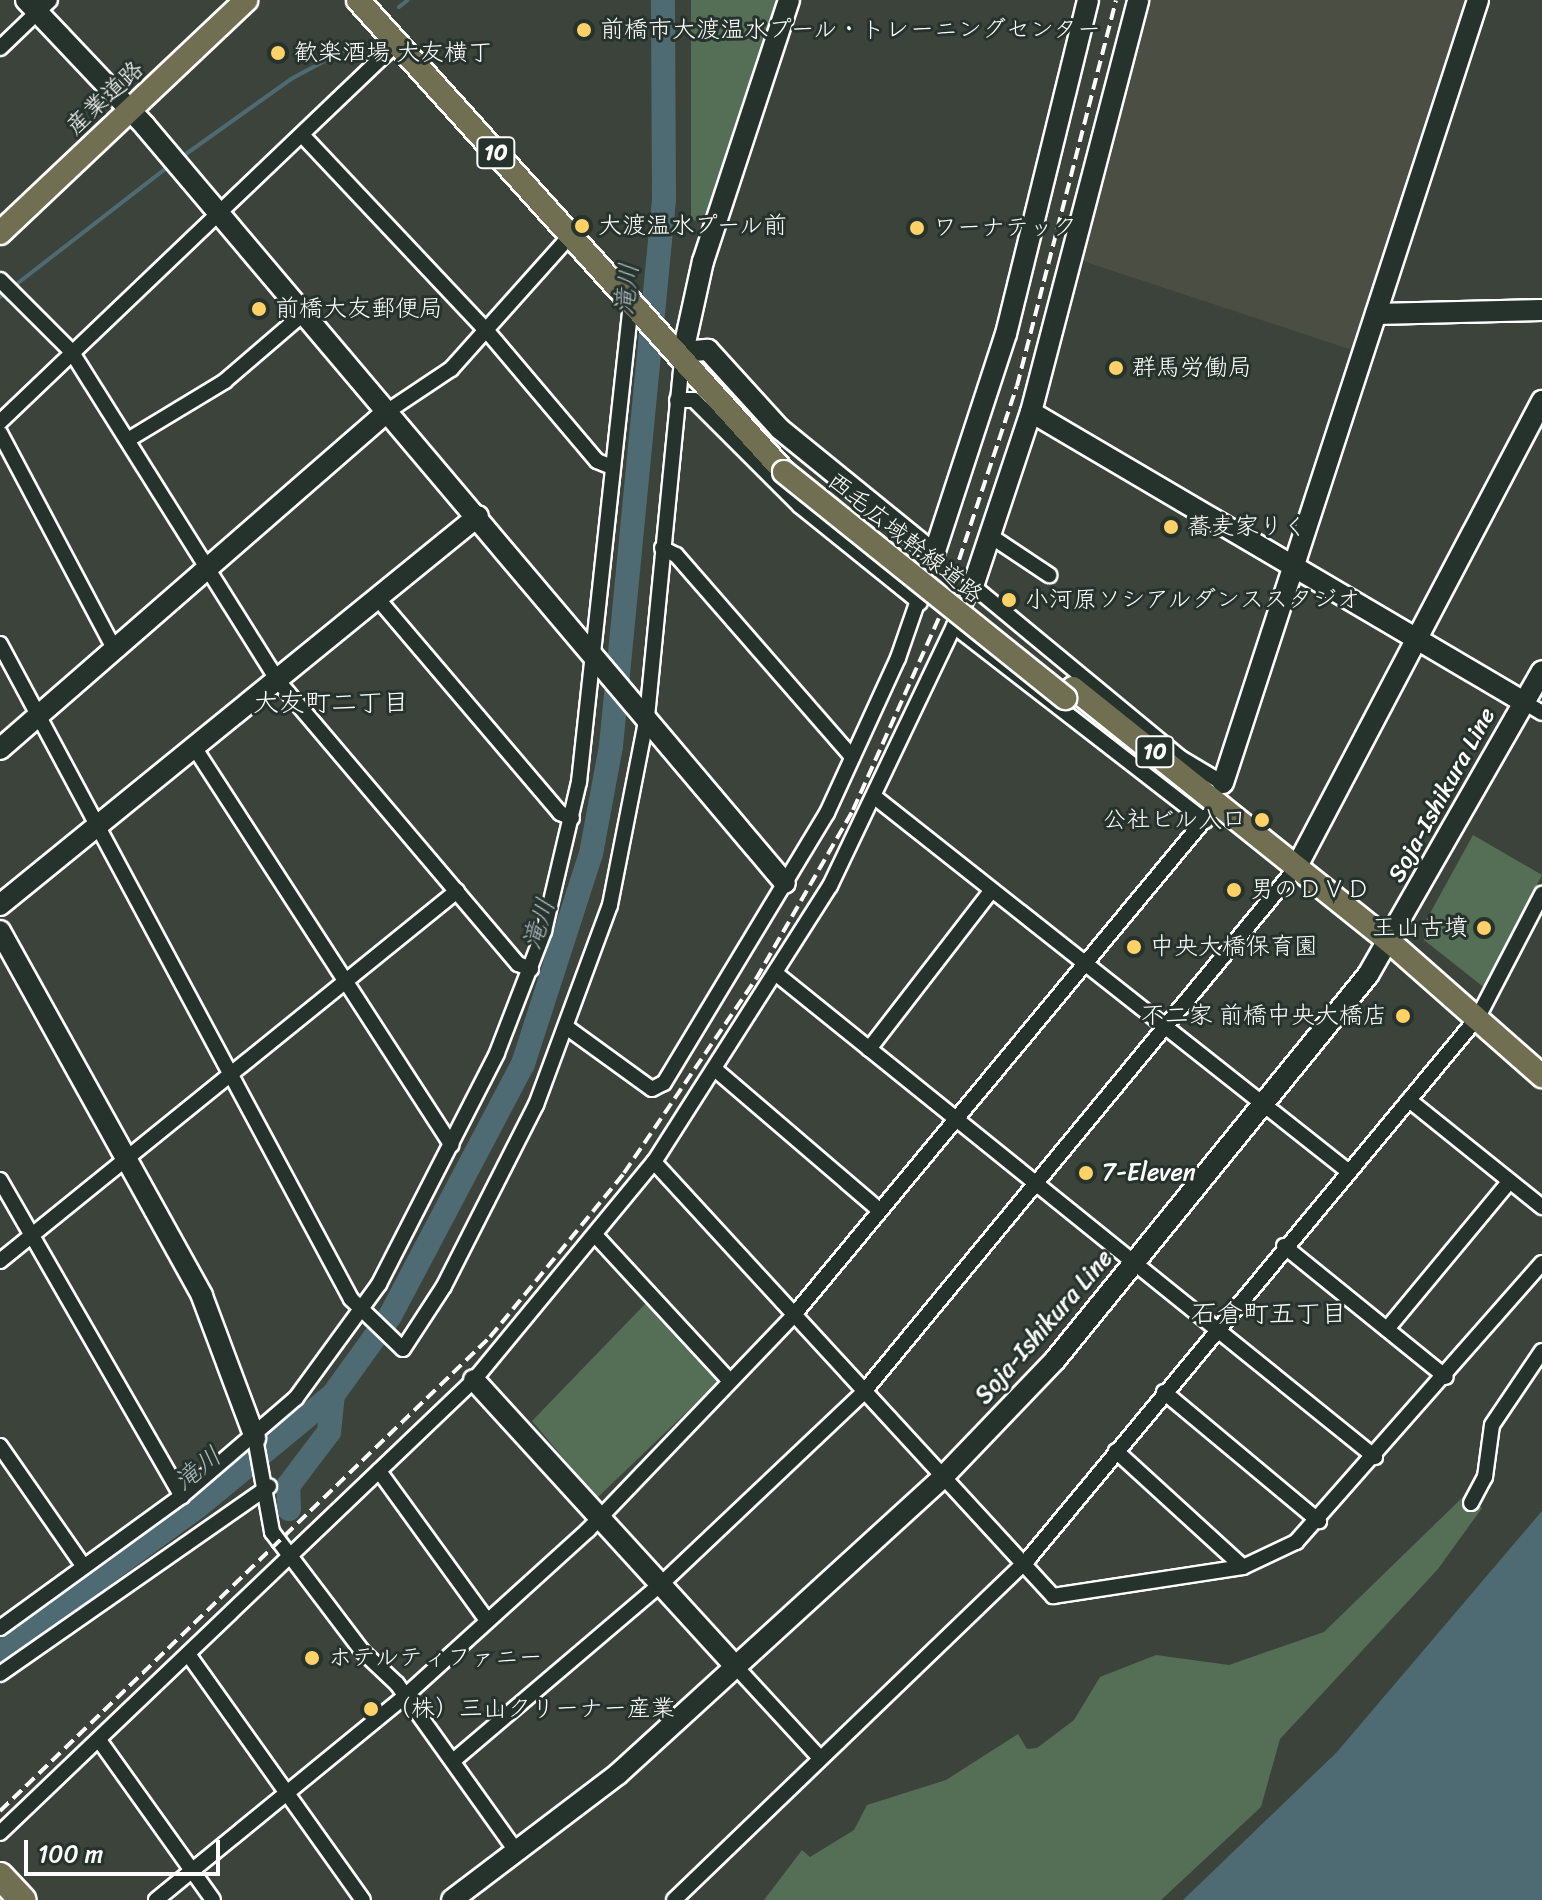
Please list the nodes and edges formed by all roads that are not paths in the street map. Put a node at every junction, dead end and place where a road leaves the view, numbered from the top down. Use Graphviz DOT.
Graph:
graph roads {
  1 [pos="246,0"];
  2 [pos="358,0"];
  3 [pos="789,0"];
  4 [pos="1088,0"];
  5 [pos="1138,0"];
  6 [pos="1478,0"];
  7 [pos="38,4"];
  8 [pos="397,43"];
  9 [pos="0,48"];
  10 [pos="130,110"];
  11 [pos="302,135"];
  12 [pos="218,211"];
  13 [pos="0,233"];
  14 [pos="571,235"];
  15 [pos="0,280"];
  16 [pos="635,301"];
  17 [pos="1542,310"];
  18 [pos="304,313"];
  19 [pos="1376,314"];
  20 [pos="487,331"];
  21 [pos="678,347"];
  22 [pos="71,351"];
  23 [pos="677,400"];
  24 [pos="1542,401"];
  25 [pos="388,411"];
  26 [pos="1031,412"];
  27 [pos="0,422"];
  28 [pos="0,433"];
  29 [pos="131,438"];
  30 [pos="612,467"];
  31 [pos="478,516"];
  32 [pos="992,537"];
  33 [pos="662,548"];
  34 [pos="934,554"];
  35 [pos="208,568"];
  36 [pos="1292,569"];
  37 [pos="1049,575"];
  38 [pos="973,586"];
  39 [pos="378,599"];
  40 [pos="920,603"];
  41 [pos="954,626"];
  42 [pos="1418,639"];
  43 [pos="0,644"];
  44 [pos="114,648"];
  45 [pos="596,655"];
  46 [pos="1542,671"];
  47 [pos="278,681"];
  48 [pos="1069,693"];
  49 [pos="1524,702"];
  50 [pos="642,711"];
  51 [pos="1542,713"];
  52 [pos="38,716"];
  53 [pos="194,747"];
  54 [pos="0,749"];
  55 [pos="852,757"];
  56 [pos="1223,783"];
  57 [pos="876,798"];
  58 [pos="1208,817"];
  59 [pos="572,818"];
  60 [pos="1236,819"];
  61 [pos="96,828"];
  62 [pos="1296,868"];
  63 [pos="785,883"];
  64 [pos="457,891"];
  65 [pos="991,891"];
  66 [pos="1542,894"];
  67 [pos="0,905"];
  68 [pos="1537,917"];
  69 [pos="0,931"];
  70 [pos="1390,942"];
  71 [pos="1085,965"];
  72 [pos="531,969"];
  73 [pos="779,976"];
  74 [pos="346,984"];
  75 [pos="1478,1017"];
  76 [pos="1166,1028"];
  77 [pos="569,1029"];
  78 [pos="869,1049"];
  79 [pos="717,1071"];
  80 [pos="1542,1076"];
  81 [pos="230,1077"];
  82 [pos="1409,1100"];
  83 [pos="1264,1105"];
  84 [pos="954,1122"];
  85 [pos="451,1145"];
  86 [pos="124,1160"];
  87 [pos="654,1162"];
  88 [pos="1349,1172"];
  89 [pos="0,1180"];
  90 [pos="1510,1181"];
  91 [pos="1034,1187"];
  92 [pos="1542,1207"];
  93 [pos="879,1210"];
  94 [pos="32,1235"];
  95 [pos="596,1236"];
  96 [pos="1284,1246"];
  97 [pos="0,1261"];
  98 [pos="1542,1263"];
  99 [pos="1132,1265"];
  100 [pos="363,1314"];
  101 [pos="792,1317"];
  102 [pos="1387,1329"];
  103 [pos="1216,1333"];
  104 [pos="1542,1351"];
  105 [pos="1446,1377"];
  106 [pos="474,1380"];
  107 [pos="730,1381"];
  108 [pos="1164,1392"];
  109 [pos="862,1394"];
  110 [pos="256,1441"];
  111 [pos="0,1446"];
  112 [pos="1116,1451"];
  113 [pos="1375,1457"];
  114 [pos="379,1471"];
  115 [pos="267,1479"];
  116 [pos="941,1479"];
  117 [pos="182,1496"];
  118 [pos="1471,1503"];
  119 [pos="598,1517"];
  120 [pos="1319,1521"];
  121 [pos="294,1558"];
  122 [pos="1022,1566"];
  123 [pos="84,1567"];
  124 [pos="1243,1567"];
  125 [pos="660,1585"];
  126 [pos="487,1620"];
  127 [pos="0,1628"];
  128 [pos="188,1654"];
  129 [pos="736,1667"];
  130 [pos="0,1674"];
  131 [pos="405,1696"];
  132 [pos="99,1740"];
  133 [pos="820,1758"];
  134 [pos="453,1761"];
  135 [pos="287,1792"];
  136 [pos="0,1833"];
  137 [pos="517,1852"];
  138 [pos="192,1870"];
  139 [pos="0,1876"];
  140 [pos="22,1900"];
  141 [pos="156,1900"];
  142 [pos="213,1900"];
  143 [pos="363,1900"];
  144 [pos="452,1900"];
  145 [pos="674,1900"];
  1 -- 10 [label="main road, 産業道路"];
  2 -- 8 [label="main road, 西毛広域幹線道路 / 10"];
  3 -- 21 [label="street"];
  4 -- 34 [label="street"];
  5 -- 26 [label="street"];
  6 -- 19 [label="street"];
  7 -- 9 [label="street"];
  7 -- 10 [label="street"];
  8 -- 11 [label="street"];
  8 -- 14 [label="main road, 西毛広域幹線道路 / 10"];
  10 -- 12 [label="street"];
  10 -- 13 [label="main road, 産業道路"];
  11 -- 12 [label="street"];
  11 -- 20 [label="street"];
  12 -- 18 [label="street"];
  12 -- 22 [label="street"];
  14 -- 16 [label="main road, 西毛広域幹線道路 / 10"];
  14 -- 20 [label="street"];
  15 -- 22 [label="street"];
  16 -- 21 [label="main road, 西毛広域幹線道路 / 10"];
  16 -- 30 [label="street"];
  17 -- 19 [label="street"];
  18 -- 25 [label="street"];
  18 -- 29 [label="street"];
  19 -- 36 [label="street"];
  20 -- 25 [label="street"];
  20 -- 30 [label="street"];
  21 -- 23 [label="street"];
  21 -- 34 [label="street"];
  21 -- 48 [label="main road, 西毛広域幹線道路 / 10, bridge"];
  22 -- 27 [label="street"];
  22 -- 29 [label="street"];
  23 -- 33 [label="street"];
  23 -- 40 [label="street"];
  24 -- 42 [label="street"];
  25 -- 31 [label="street"];
  25 -- 35 [label="street"];
  26 -- 32 [label="street"];
  26 -- 36 [label="street"];
  28 -- 44 [label="street"];
  29 -- 35 [label="street"];
  30 -- 45 [label="street"];
  31 -- 39 [label="street"];
  31 -- 45 [label="street"];
  32 -- 37 [label="street"];
  32 -- 38 [label="street"];
  33 -- 50 [label="street"];
  33 -- 55 [label="street"];
  34 -- 40 [label="street"];
  35 -- 44 [label="street"];
  35 -- 47 [label="street"];
  36 -- 42 [label="street"];
  36 -- 56 [label="street"];
  38 -- 41 [label="street"];
  38 -- 56 [label="street"];
  39 -- 47 [label="street"];
  39 -- 59 [label="street"];
  40 -- 55 [label="street"];
  41 -- 57 [label="street"];
  41 -- 58 [label="street"];
  42 -- 49 [label="street"];
  42 -- 62 [label="street"];
  43 -- 52 [label="street"];
  44 -- 52 [label="street"];
  45 -- 50 [label="street"];
  45 -- 59 [label="street"];
  46 -- 49 [label="street, Soja-Ishikura Line"];
  47 -- 53 [label="street"];
  47 -- 64 [label="street"];
  48 -- 58 [label="main road, 西毛広域幹線道路 / 10"];
  48 -- 60 [label="main road, 西毛広域幹線道路 / 10"];
  49 -- 51 [label="street"];
  49 -- 70 [label="street, Soja-Ishikura Line"];
  50 -- 63 [label="street"];
  50 -- 77 [label="street"];
  52 -- 54 [label="street"];
  52 -- 61 [label="street"];
  53 -- 61 [label="street"];
  53 -- 74 [label="street"];
  55 -- 63 [label="street"];
  57 -- 65 [label="street"];
  57 -- 73 [label="street"];
  58 -- 60 [label="main road, 西毛広域幹線道路 / 10"];
  58 -- 71 [label="street"];
  59 -- 72 [label="street"];
  60 -- 62 [label="main road, 西毛広域幹線道路 / 10"];
  61 -- 67 [label="street"];
  61 -- 81 [label="street"];
  62 -- 70 [label="main road, 西毛広域幹線道路 / 10"];
  62 -- 76 [label="street"];
  63 -- 77 [label="street"];
  64 -- 72 [label="street"];
  64 -- 74 [label="street"];
  65 -- 71 [label="street"];
  65 -- 78 [label="street"];
  66 -- 68 [label="street"];
  68 -- 75 [label="street"];
  69 -- 86 [label="street"];
  70 -- 75 [label="main road, 西毛広域幹線道路 / 10"];
  70 -- 83 [label="street, Soja-Ishikura Line"];
  71 -- 76 [label="street"];
  71 -- 84 [label="street"];
  72 -- 85 [label="street"];
  73 -- 78 [label="street"];
  73 -- 79 [label="street"];
  74 -- 81 [label="street"];
  74 -- 85 [label="street"];
  75 -- 80 [label="main road, 西毛広域幹線道路 / 10"];
  75 -- 82 [label="street"];
  76 -- 83 [label="street"];
  76 -- 91 [label="street"];
  77 -- 100 [label="street"];
  78 -- 84 [label="street"];
  79 -- 87 [label="street"];
  79 -- 93 [label="street"];
  81 -- 86 [label="street"];
  81 -- 100 [label="street"];
  82 -- 88 [label="street"];
  82 -- 90 [label="street"];
  83 -- 88 [label="street"];
  83 -- 99 [label="street, Soja-Ishikura Line"];
  84 -- 91 [label="street"];
  84 -- 93 [label="street"];
  85 -- 100 [label="street"];
  86 -- 94 [label="street"];
  86 -- 110 [label="street"];
  87 -- 95 [label="street"];
  87 -- 101 [label="street"];
  88 -- 96 [label="street"];
  89 -- 94 [label="street"];
  90 -- 92 [label="street"];
  90 -- 102 [label="street"];
  91 -- 99 [label="street"];
  91 -- 109 [label="street"];
  93 -- 101 [label="street"];
  94 -- 97 [label="street"];
  94 -- 117 [label="street"];
  95 -- 106 [label="street"];
  95 -- 107 [label="street"];
  96 -- 102 [label="street"];
  96 -- 103 [label="street"];
  98 -- 105 [label="street"];
  99 -- 103 [label="street"];
  99 -- 116 [label="street, Soja-Ishikura Line"];
  100 -- 110 [label="street"];
  101 -- 107 [label="street"];
  101 -- 109 [label="street"];
  102 -- 105 [label="street"];
  103 -- 108 [label="street"];
  103 -- 113 [label="street"];
  104 -- 118 [label="street"];
  105 -- 113 [label="street"];
  106 -- 114 [label="street"];
  106 -- 119 [label="street"];
  107 -- 119 [label="street"];
  108 -- 112 [label="street"];
  108 -- 120 [label="street"];
  109 -- 116 [label="street"];
  109 -- 125 [label="street"];
  110 -- 115 [label="street"];
  110 -- 117 [label="street"];
  111 -- 123 [label="street"];
  112 -- 122 [label="street"];
  112 -- 124 [label="street"];
  113 -- 120 [label="street"];
  114 -- 121 [label="street"];
  114 -- 126 [label="street"];
  115 -- 121 [label="street"];
  115 -- 130 [label="street"];
  116 -- 122 [label="street"];
  116 -- 129 [label="street, Soja-Ishikura Line"];
  117 -- 123 [label="street"];
  119 -- 125 [label="street"];
  119 -- 126 [label="street"];
  120 -- 124 [label="street"];
  121 -- 128 [label="street"];
  121 -- 131 [label="street"];
  122 -- 124 [label="street"];
  122 -- 133 [label="street"];
  123 -- 127 [label="street"];
  125 -- 129 [label="street"];
  125 -- 134 [label="street"];
  126 -- 131 [label="street"];
  128 -- 132 [label="street"];
  128 -- 135 [label="street"];
  129 -- 133 [label="street"];
  129 -- 137 [label="street, Soja-Ishikura Line"];
  131 -- 134 [label="street"];
  131 -- 135 [label="street"];
  132 -- 136 [label="street"];
  132 -- 138 [label="street"];
  133 -- 145 [label="street"];
  134 -- 137 [label="street"];
  135 -- 138 [label="street"];
  135 -- 143 [label="street"];
  137 -- 144 [label="street, Soja-Ishikura Line"];
  138 -- 141 [label="street"];
  138 -- 142 [label="street"];
  139 -- 140 [label="highway"];
}
